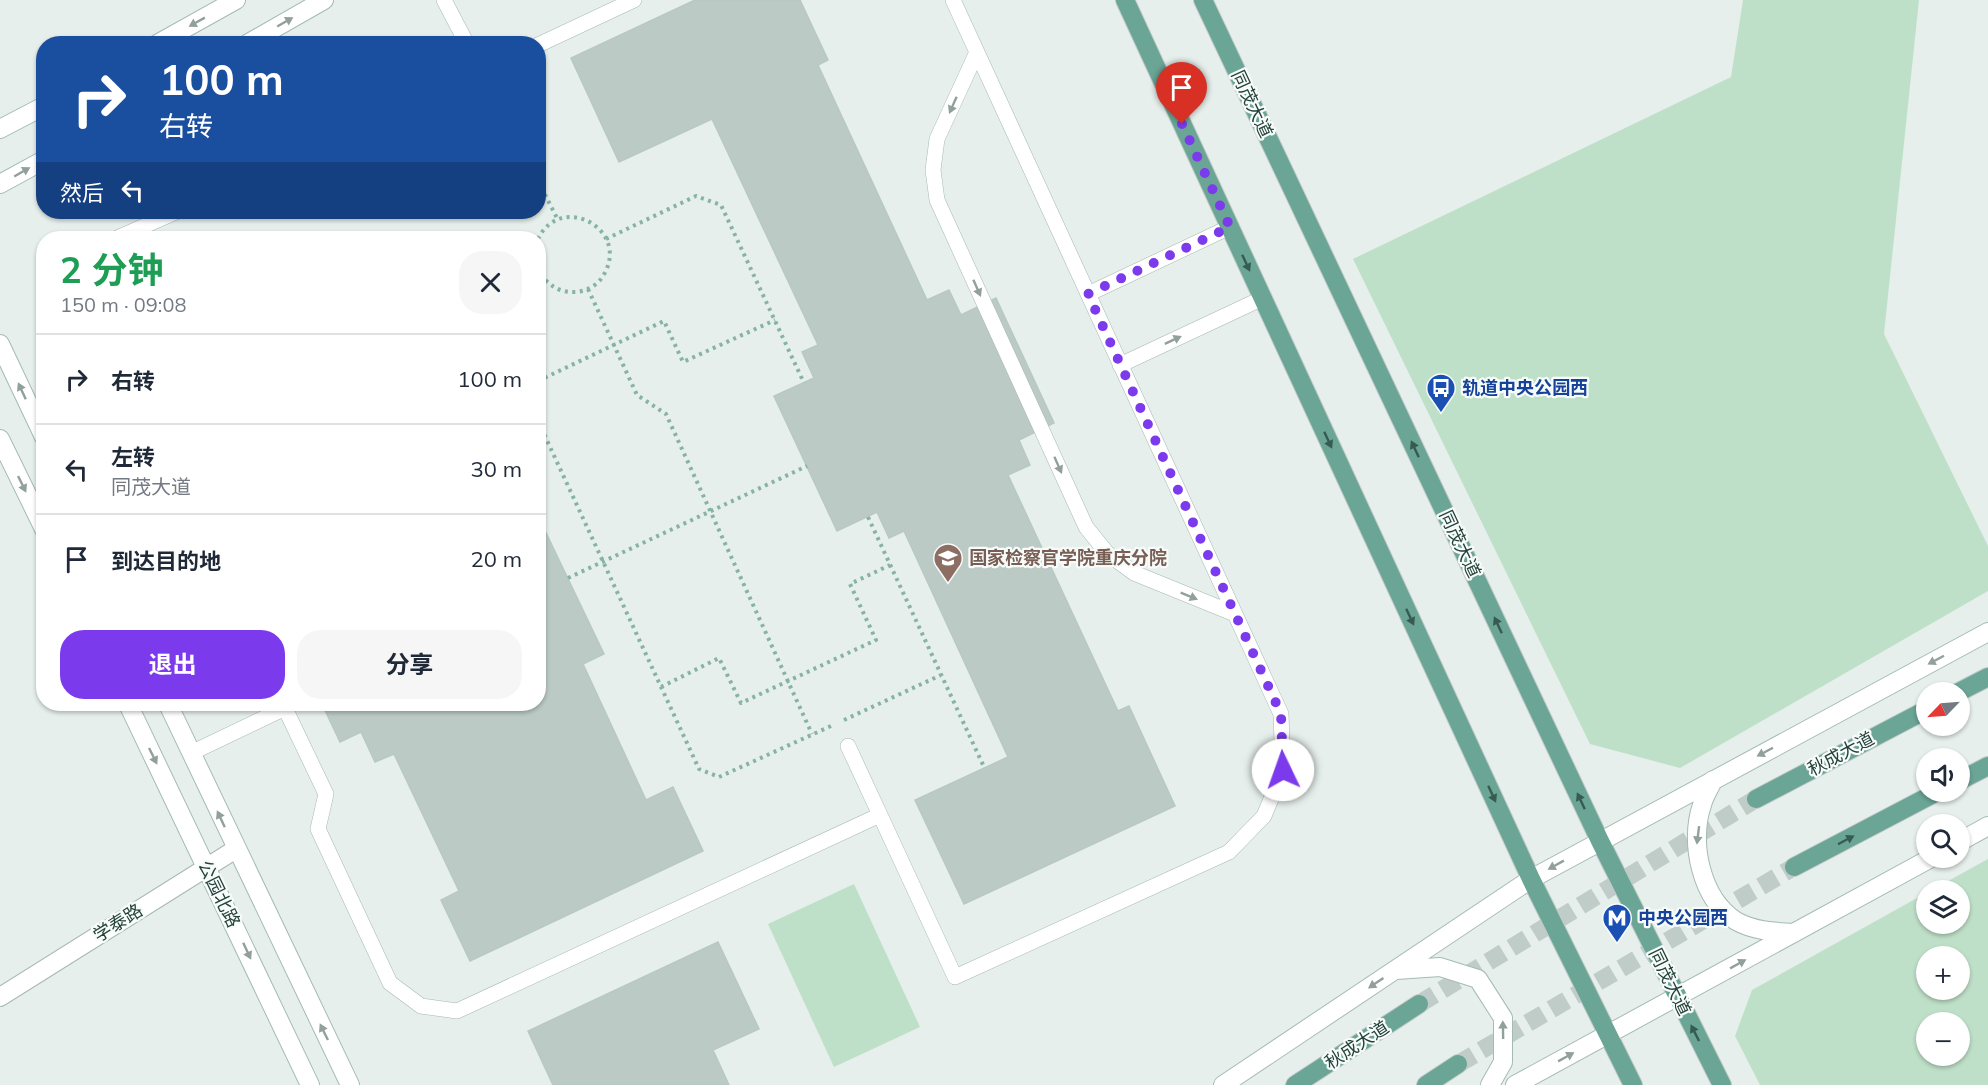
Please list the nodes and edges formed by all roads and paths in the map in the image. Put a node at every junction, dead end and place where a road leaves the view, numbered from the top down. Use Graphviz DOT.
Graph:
graph roads {
  1 [pos="236,0"];
  2 [pos="324,0"];
  3 [pos="444,0"];
  4 [pos="634,0"];
  5 [pos="953,0"];
  6 [pos="1125,0"];
  7 [pos="1203,0"];
  8 [pos="171,36"];
  9 [pos="261,36"];
  10 [pos="463,36"];
  11 [pos="546,41"];
  12 [pos="977,52"];
  13 [pos="36,110"];
  14 [pos="3,126"];
  15 [pos="36,164"];
  16 [pos="0,184"];
  17 [pos="546,197"];
  18 [pos="160,219"];
  19 [pos="558,220"];
  20 [pos="1230,227"];
  21 [pos="133,231"];
  22 [pos="544,231"];
  23 [pos="606,239"];
  24 [pos="546,281"];
  25 [pos="588,289"];
  26 [pos="1088,294"];
  27 [pos="1263,298"];
  28 [pos="775,320"];
  29 [pos="0,344"];
  30 [pos="614,345"];
  31 [pos="1120,365"];
  32 [pos="546,377"];
  33 [pos="804,383"];
  34 [pos="36,420"];
  35 [pos="546,438"];
  36 [pos="0,439"];
  37 [pos="807,466"];
  38 [pos="710,512"];
  39 [pos="36,513"];
  40 [pos="868,517"];
  41 [pos="603,562"];
  42 [pos="890,565"];
  43 [pos="568,578"];
  44 [pos="1235,614"];
  45 [pos="1988,632"];
  46 [pos="941,675"];
  47 [pos="1988,677"];
  48 [pos="788,681"];
  49 [pos="661,687"];
  50 [pos="1970,687"];
  51 [pos="131,711"];
  52 [pos="171,711"];
  53 [pos="274,711"];
  54 [pos="286,711"];
  55 [pos="1916,715"];
  56 [pos="812,734"];
  57 [pos="848,746"];
  58 [pos="191,753"];
  59 [pos="1988,766"];
  60 [pos="984,767"];
  61 [pos="1970,775"];
  62 [pos="1713,780"];
  63 [pos="1756,799"];
  64 [pos="1918,802"];
  65 [pos="880,816"];
  66 [pos="1988,826"];
  67 [pos="1970,836"];
  68 [pos="1600,841"];
  69 [pos="236,849"];
  70 [pos="1916,866"];
  71 [pos="1794,867"];
  72 [pos="207,868"];
  73 [pos="1532,879"];
  74 [pos="1794,933"];
  75 [pos="1396,969"];
  76 [pos="0,997"];
  77 [pos="1677,997"];
  78 [pos="1419,1004"];
  79 [pos="1608,1033"];
  80 [pos="1458,1064"];
  81 [pos="310,1085"];
  82 [pos="350,1085"];
  83 [pos="1223,1085"];
  84 [pos="1295,1085"];
  85 [pos="1426,1085"];
  86 [pos="1490,1085"];
  87 [pos="1515,1085"];
  88 [pos="1634,1085"];
  89 [pos="1722,1085"];
  1 -- 8 [label="street, one-way"];
  9 -- 2 [label="street, one-way"];
  3 -- 10 [label="lane"];
  4 -- 11 [label="lane"];
  5 -- 12 [label="lane"];
  6 -- 20 [label="main road"];
  68 -- 7 [label="main road, 同茂大道, one-way"];
  12 -- 26 [label="lane"];
  12 -- 44 [label="lane, one-way"];
  13 -- 14 [label="street"];
  16 -- 15 [label="street, one-way"];
  17 -- 19 [label="path"];
  18 -- 21 [label="lane"];
  19 -- 22 [label="path"];
  19 -- 23 [label="path"];
  20 -- 26 [label="lane"];
  20 -- 27 [label="main road, one-way"];
  23 -- 25 [label="path"];
  23 -- 28 [label="path"];
  24 -- 25 [label="path"];
  25 -- 30 [label="path"];
  26 -- 31 [label="lane"];
  31 -- 27 [label="lane, one-way"];
  27 -- 73 [label="main road, one-way"];
  28 -- 30 [label="path"];
  28 -- 33 [label="path"];
  34 -- 29 [label="street, one-way"];
  30 -- 32 [label="path"];
  30 -- 38 [label="path"];
  31 -- 44 [label="lane"];
  35 -- 41 [label="path"];
  36 -- 39 [label="street, one-way"];
  37 -- 38 [label="path"];
  38 -- 41 [label="path"];
  38 -- 48 [label="path"];
  40 -- 42 [label="path"];
  41 -- 43 [label="path"];
  41 -- 49 [label="path"];
  42 -- 46 [label="path"];
  42 -- 48 [label="path"];
  44 -- 65 [label="lane"];
  45 -- 62 [label="street, one-way"];
  46 -- 56 [label="path"];
  46 -- 60 [label="path"];
  47 -- 50 [label="main road"];
  48 -- 49 [label="path"];
  48 -- 56 [label="path"];
  49 -- 56 [label="path"];
  51 -- 72 [label="street, 公园北路, one-way"];
  52 -- 58 [label="street, 公园北路"];
  53 -- 58 [label="lane"];
  54 -- 65 [label="lane"];
  55 -- 63 [label="main road, 秋成大道"];
  57 -- 65 [label="lane"];
  69 -- 58 [label="street, 公园北路, one-way"];
  59 -- 61 [label="main road"];
  62 -- 68 [label="street"];
  62 -- 74 [label="street, one-way"];
  71 -- 64 [label="main road, one-way"];
  66 -- 67 [label="street"];
  68 -- 73 [label="street, one-way"];
  68 -- 77 [label="main road, 同茂大道"];
  69 -- 72 [label="street, 学泰路"];
  82 -- 69 [label="street, 公园北路, one-way"];
  70 -- 74 [label="street"];
  72 -- 76 [label="street, 学泰路"];
  72 -- 81 [label="street, 公园北路, one-way"];
  73 -- 75 [label="street"];
  73 -- 79 [label="main road"];
  77 -- 74 [label="street, one-way"];
  75 -- 83 [label="street, one-way"];
  86 -- 75 [label="street, one-way"];
  77 -- 79 [label="street"];
  89 -- 77 [label="main road, 同茂大道, one-way"];
  78 -- 84 [label="main road, 秋成大道"];
  87 -- 79 [label="street, one-way"];
  79 -- 88 [label="main road"];
  80 -- 85 [label="main road"];
}
